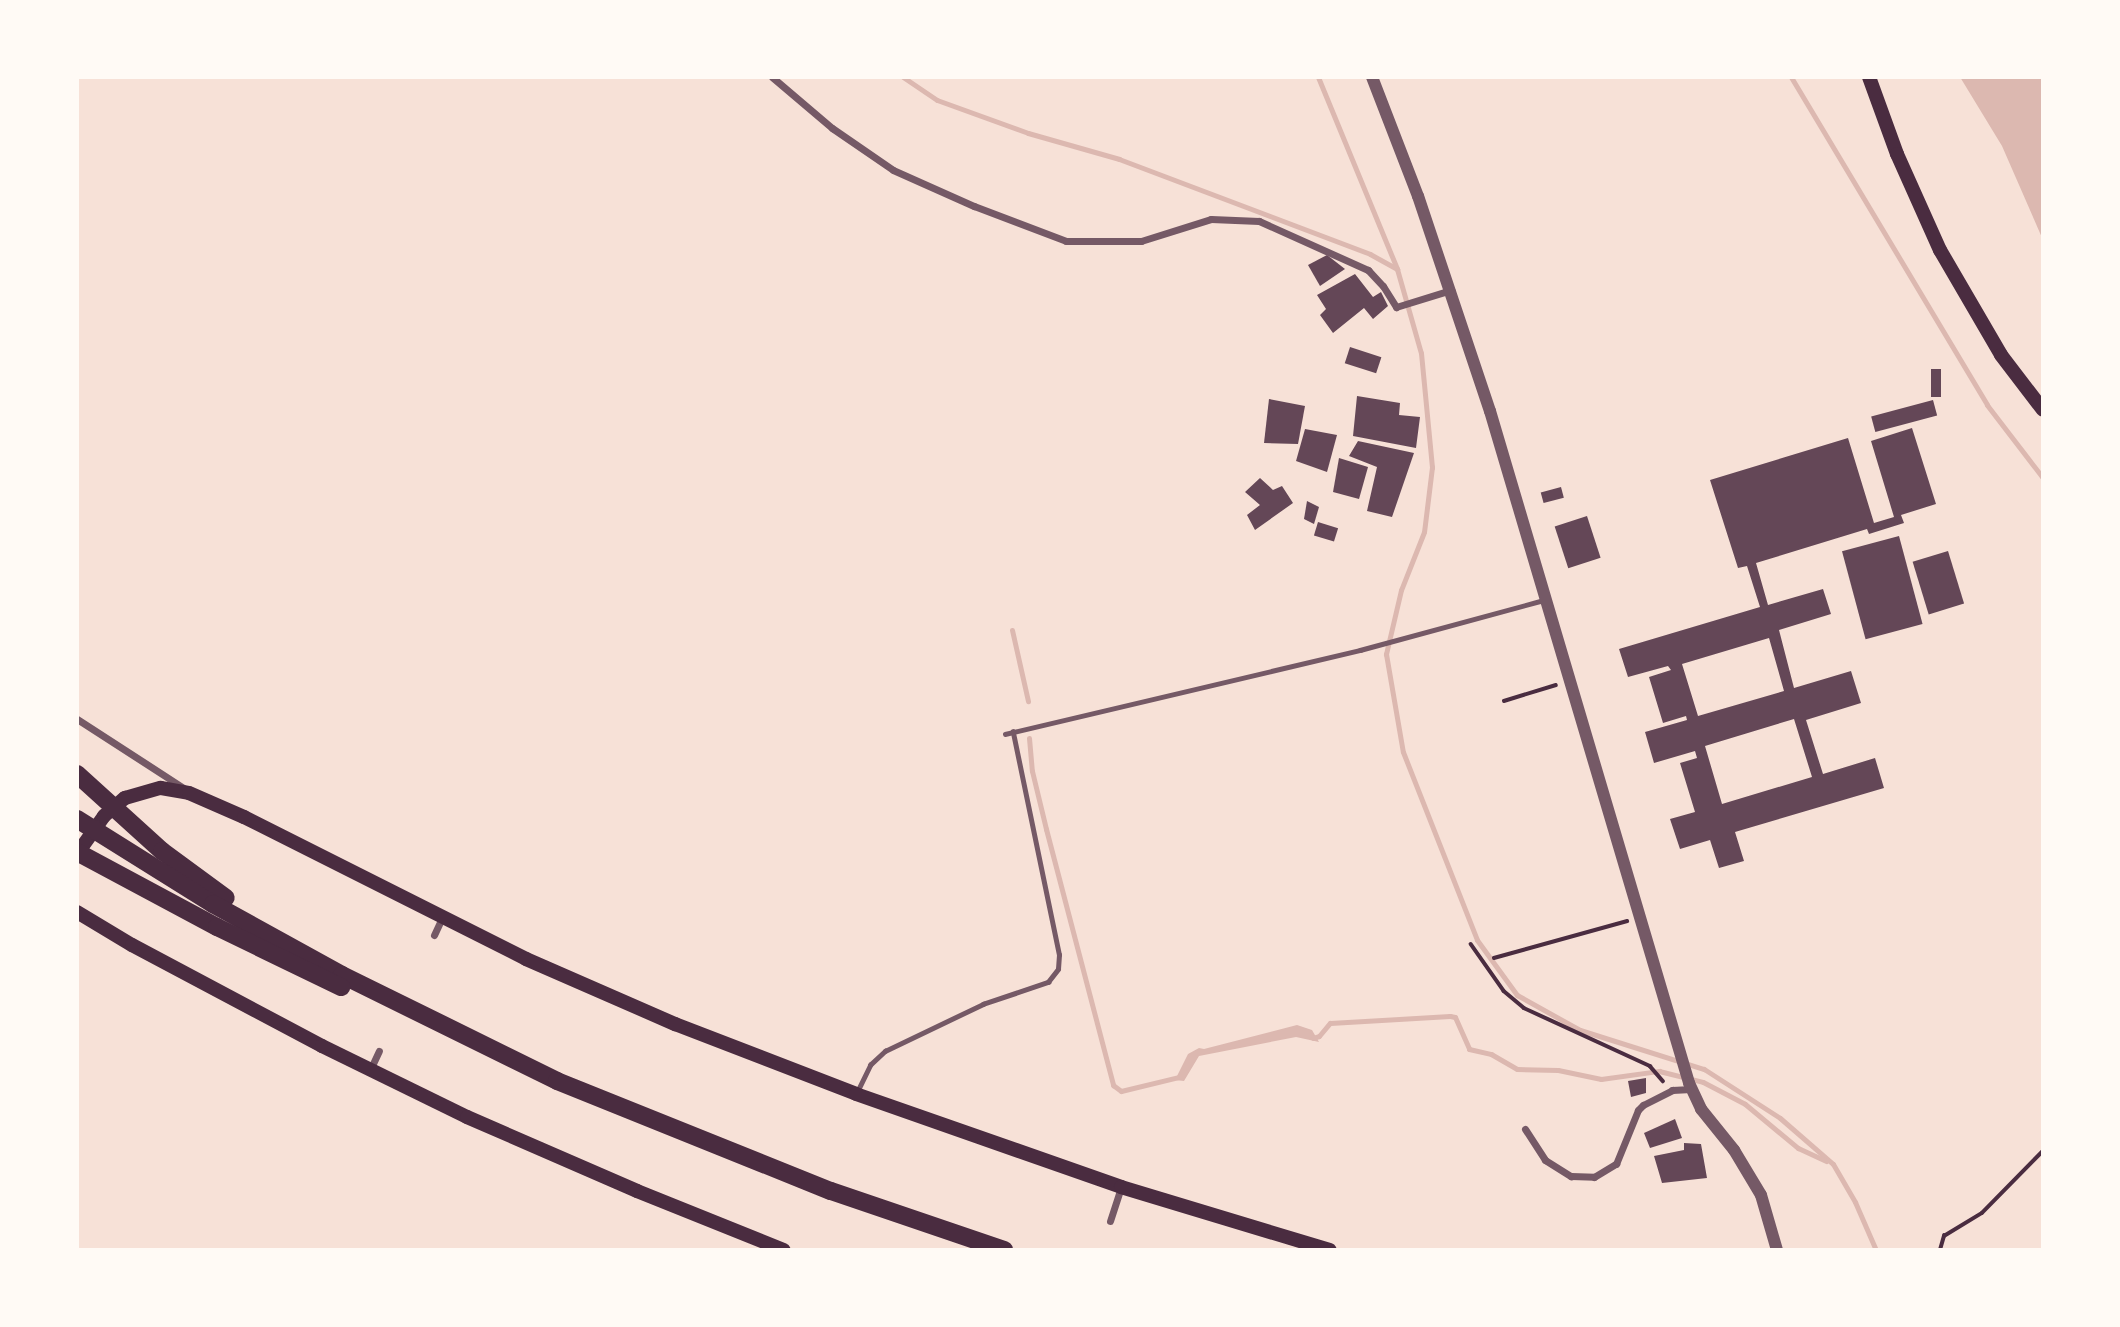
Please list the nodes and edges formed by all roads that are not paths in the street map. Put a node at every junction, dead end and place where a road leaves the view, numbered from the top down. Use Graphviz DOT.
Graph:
graph roads {
  1 [pos="772,77"];
  2 [pos="1371,77"];
  3 [pos="1869,77"];
  4 [pos="1451,290"];
  5 [pos="2043,410"];
  6 [pos="1546,600"];
  7 [pos="77,719"];
  8 [pos="1013,732"];
  9 [pos="1005,734"];
  10 [pos="77,774"];
  11 [pos="189,793"];
  12 [pos="77,820"];
  13 [pos="77,830"];
  14 [pos="77,853"];
  15 [pos="131,867"];
  16 [pos="77,912"];
  17 [pos="442,918"];
  18 [pos="434,935"];
  19 [pos="342,975"];
  20 [pos="379,1051"];
  21 [pos="370,1070"];
  22 [pos="1690,1086"];
  23 [pos="856,1094"];
  24 [pos="1525,1129"];
  25 [pos="1121,1187"];
  26 [pos="1110,1221"];
  27 [pos="784,1250"];
  28 [pos="971,1250"];
  29 [pos="1004,1250"];
  30 [pos="1330,1250"];
  31 [pos="1777,1250"];
  1 -- 4 [label="street"];
  2 -- 4 [label="street"];
  3 -- 5 [label="main road"];
  4 -- 6 [label="street"];
  6 -- 8 [label="lane"];
  6 -- 22 [label="street"];
  7 -- 11 [label="street"];
  8 -- 9 [label="lane"];
  8 -- 23 [label="lane"];
  10 -- 19 [label="highway"];
  11 -- 14 [label="main road"];
  11 -- 17 [label="main road"];
  12 -- 15 [label="highway"];
  13 -- 15 [label="highway"];
  14 -- 15 [label="highway"];
  15 -- 19 [label="highway"];
  15 -- 28 [label="highway"];
  16 -- 21 [label="main road"];
  17 -- 18 [label="street"];
  17 -- 23 [label="main road"];
  19 -- 29 [label="highway"];
  20 -- 21 [label="street"];
  21 -- 27 [label="main road"];
  22 -- 24 [label="street"];
  22 -- 31 [label="street"];
  23 -- 25 [label="main road"];
  25 -- 26 [label="street"];
  25 -- 30 [label="main road"];
}
